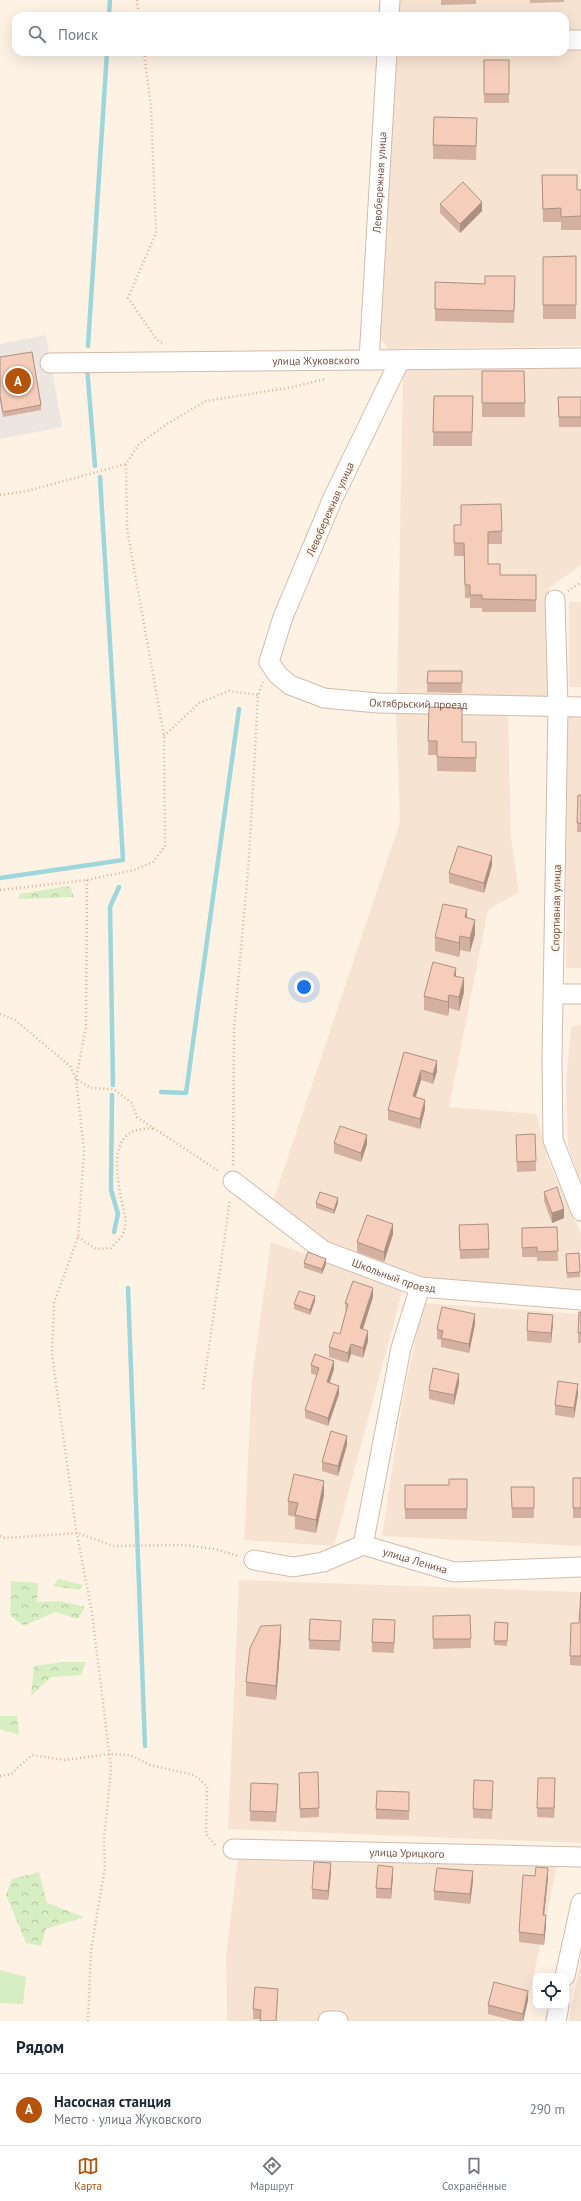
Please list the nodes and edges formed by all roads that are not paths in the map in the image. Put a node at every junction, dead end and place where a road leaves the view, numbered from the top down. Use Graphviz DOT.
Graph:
graph roads {
  1 [pos="390,0"];
  2 [pos="389,12"];
  3 [pos="569,40"];
  4 [pos="581,40"];
  5 [pos="387,56"];
  6 [pos="581,358"];
  7 [pos="369,360"];
  8 [pos="400,360"];
  9 [pos="50,363"];
  10 [pos="555,600"];
  11 [pos="269,662"];
  12 [pos="581,707"];
  13 [pos="558,708"];
  14 [pos="554,994"];
  15 [pos="581,994"];
  16 [pos="233,1181"];
  17 [pos="581,1211"];
  18 [pos="420,1287"];
  19 [pos="581,1300"];
  20 [pos="363,1545"];
  21 [pos="254,1560"];
  22 [pos="581,1567"];
  23 [pos="233,1849"];
  24 [pos="581,1857"];
  25 [pos="581,1903"];
  26 [pos="566,1973"];
  27 [pos="558,2009"];
  28 [pos="328,2021"];
  29 [pos="338,2021"];
  30 [pos="556,2021"];
  1 -- 2 [label="street"];
  3 -- 4 [label="street"];
  5 -- 7 [label="street, Левобережная улица"];
  6 -- 8 [label="street, улица Жуковского"];
  7 -- 8 [label="street, улица Жуковского"];
  7 -- 9 [label="street, улица Жуковского"];
  8 -- 11 [label="street, Левобережная улица"];
  10 -- 13 [label="street, Спортивная улица"];
  11 -- 13 [label="street, Октябрьский проезд"];
  12 -- 13 [label="street, Октябрьский проезд"];
  13 -- 14 [label="street, Спортивная улица"];
  14 -- 15 [label="street"];
  14 -- 17 [label="street, Спортивная улица"];
  16 -- 18 [label="street, Школьный проезд"];
  18 -- 19 [label="street, Школьный проезд"];
  18 -- 20 [label="street"];
  20 -- 21 [label="street"];
  20 -- 22 [label="street, улица Ленина"];
  23 -- 24 [label="street, улица Урицкого"];
  25 -- 26 [label="street"];
  27 -- 30 [label="street"];
  28 -- 29 [label="street"];
}
